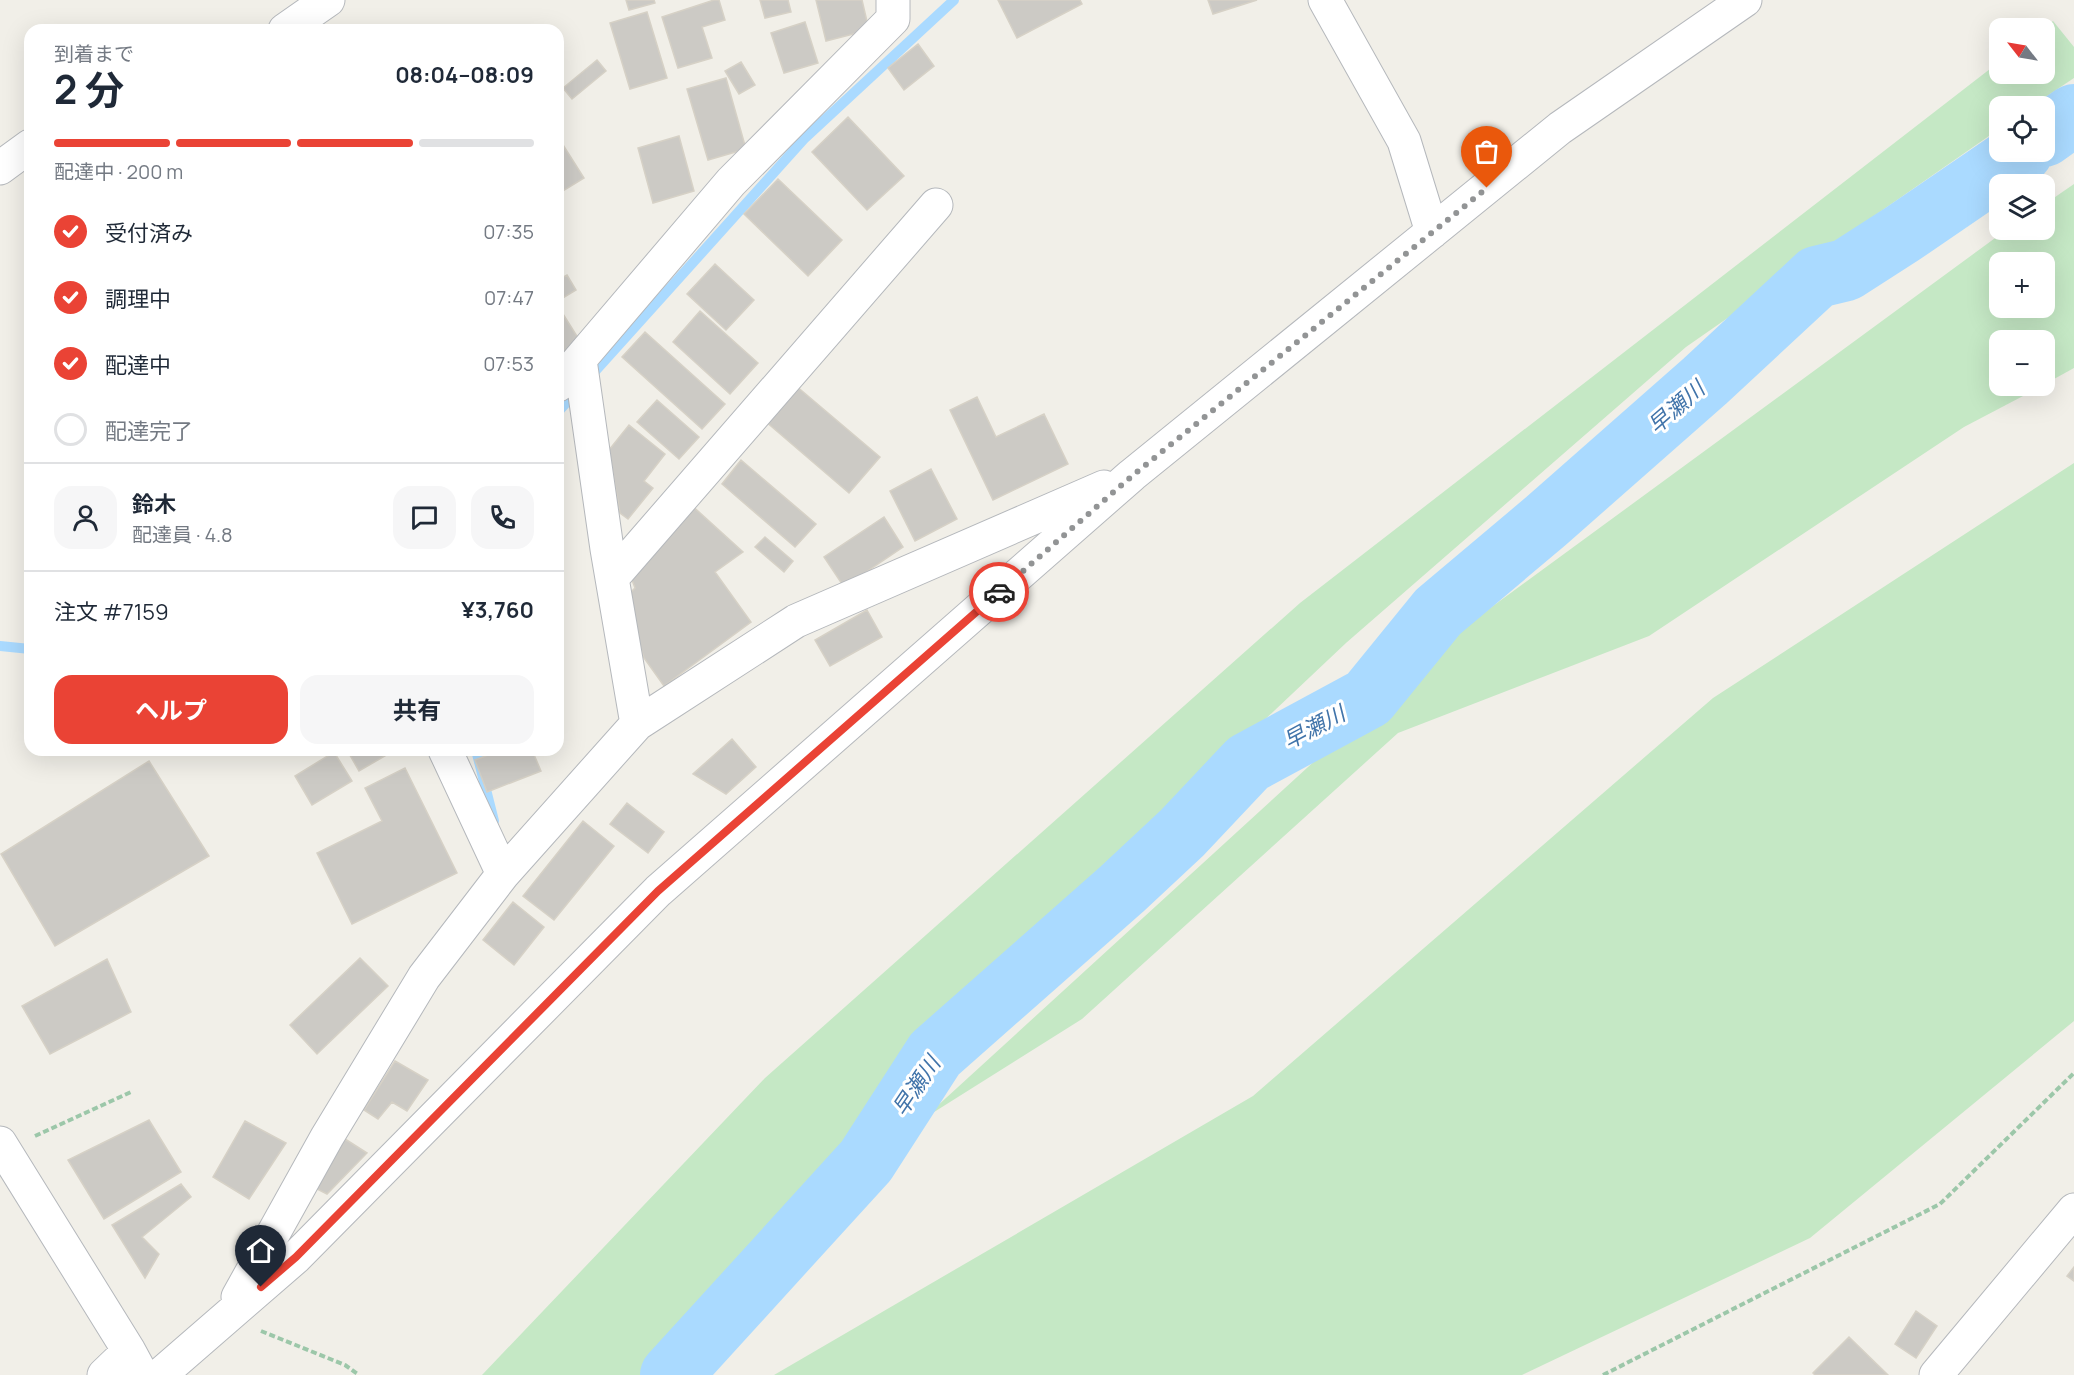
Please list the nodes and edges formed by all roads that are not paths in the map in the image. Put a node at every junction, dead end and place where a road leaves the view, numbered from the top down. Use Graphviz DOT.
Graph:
graph roads {
  1 [pos="328,0"];
  2 [pos="892,0"];
  3 [pos="1325,0"];
  4 [pos="1745,0"];
  5 [pos="1702,14"];
  6 [pos="294,24"];
  7 [pos="24,150"];
  8 [pos="0,168"];
  9 [pos="936,205"];
  10 [pos="1432,232"];
  11 [pos="580,360"];
  12 [pos="564,378"];
  13 [pos="1132,476"];
  14 [pos="612,578"];
  15 [pos="637,724"];
  16 [pos="448,756"];
  17 [pos="503,874"];
  18 [pos="2,1147"];
  19 [pos="2074,1210"];
  20 [pos="227,1317"];
  21 [pos="135,1363"];
  22 [pos="104,1375"];
  23 [pos="160,1375"];
  24 [pos="1936,1375"];
  1 -- 6 [label="street"];
  2 -- 11 [label="street"];
  3 -- 10 [label="street"];
  4 -- 5 [label="street"];
  5 -- 10 [label="street"];
  7 -- 8 [label="street"];
  9 -- 14 [label="street"];
  10 -- 13 [label="street"];
  11 -- 12 [label="street"];
  11 -- 14 [label="street"];
  13 -- 15 [label="street"];
  13 -- 20 [label="street"];
  14 -- 15 [label="street"];
  15 -- 17 [label="street"];
  16 -- 17 [label="street"];
  17 -- 20 [label="street"];
  18 -- 21 [label="street"];
  19 -- 24 [label="street"];
  20 -- 23 [label="street"];
  21 -- 22 [label="street"];
}
